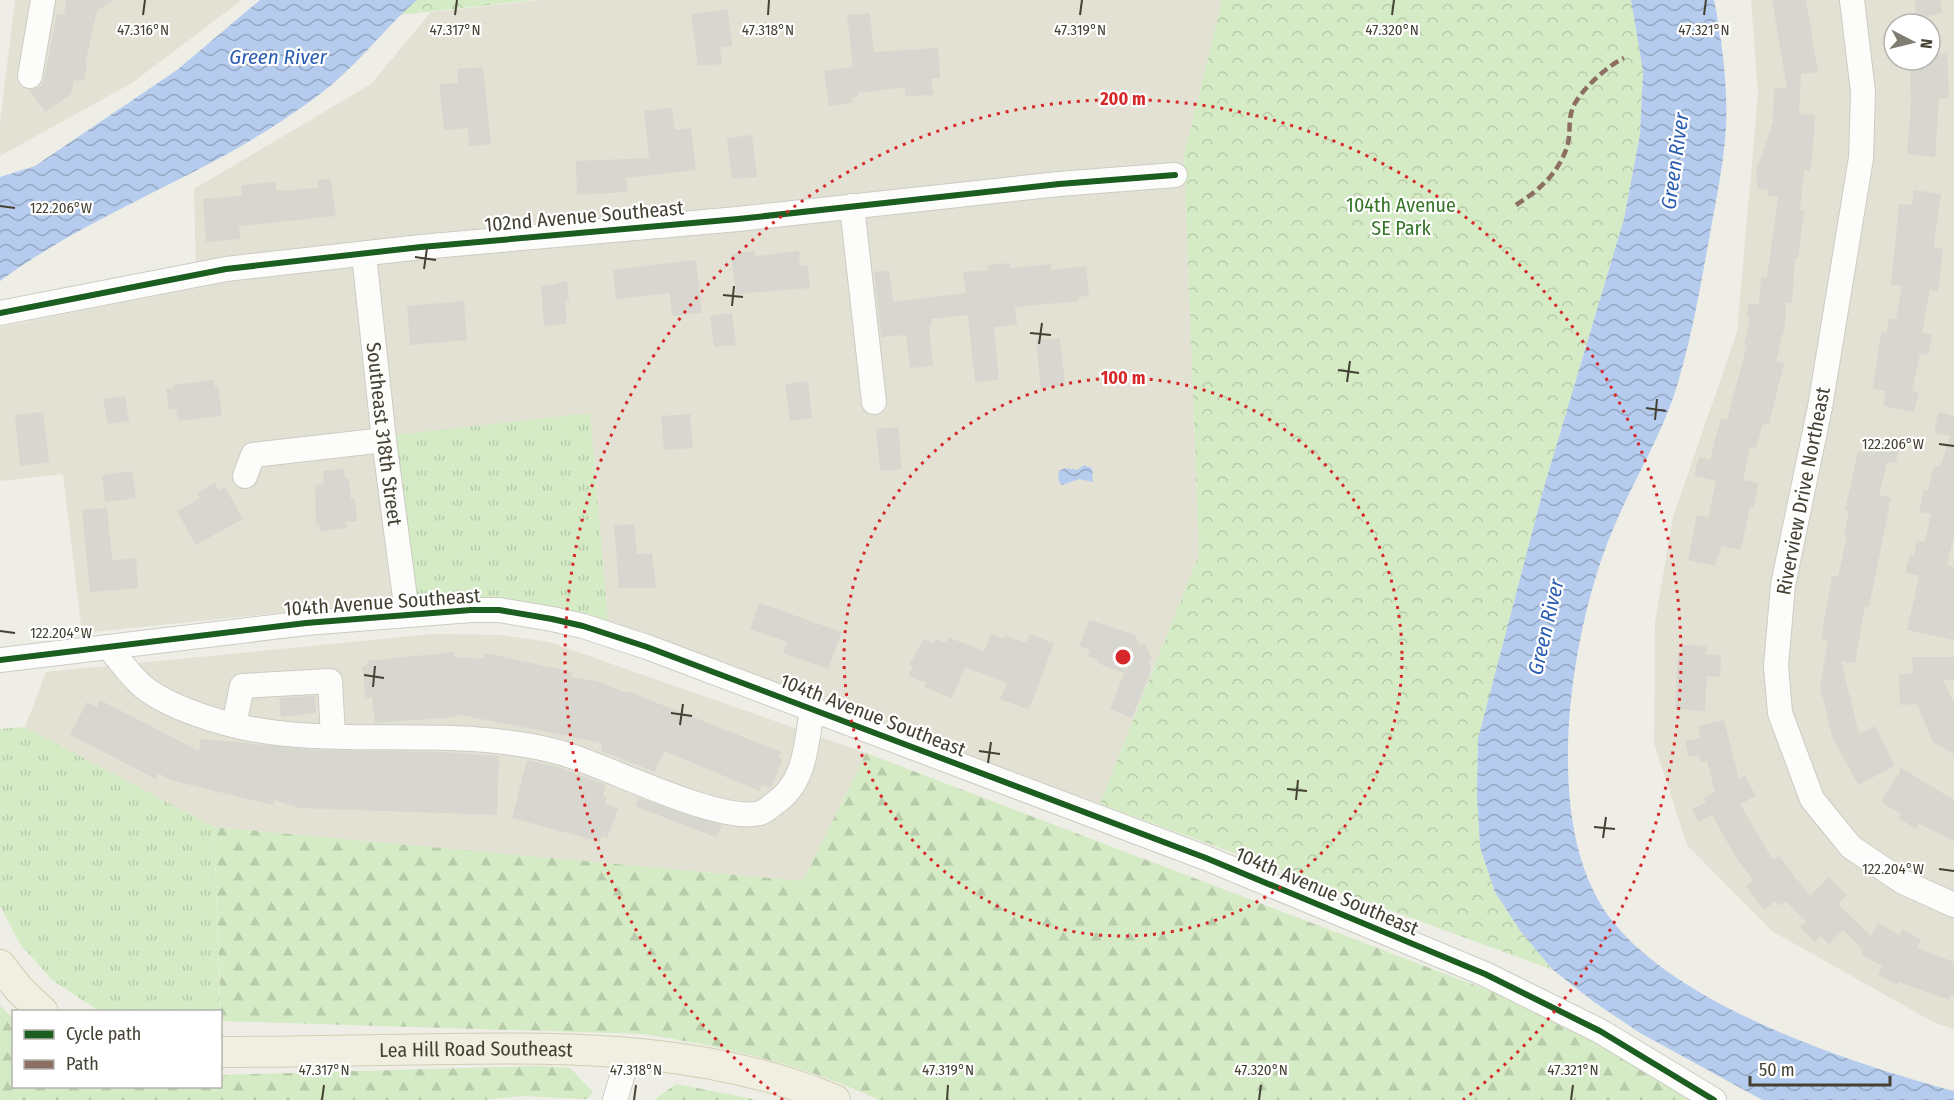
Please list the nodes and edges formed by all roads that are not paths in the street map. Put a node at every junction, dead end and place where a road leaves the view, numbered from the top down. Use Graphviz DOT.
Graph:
graph roads {
  1 [pos="43,0"];
  2 [pos="1852,0"];
  3 [pos="30,76"];
  4 [pos="1174,175"];
  5 [pos="852,206"];
  6 [pos="364,255"];
  7 [pos="0,313"];
  8 [pos="874,402"];
  9 [pos="384,440"];
  10 [pos="245,476"];
  11 [pos="407,613"];
  12 [pos="108,647"];
  13 [pos="0,660"];
  14 [pos="812,710"];
  15 [pos="234,724"];
  16 [pos="333,736"];
  17 [pos="1954,905"];
  18 [pos="0,965"];
  19 [pos="42,1010"];
  20 [pos="222,1052"];
  21 [pos="630,1053"];
  22 [pos="615,1100"];
  23 [pos="835,1100"];
  24 [pos="1714,1100"];
  1 -- 3 [label="street"];
  2 -- 17 [label="street, Riverview Drive Northeast"];
  4 -- 5 [label="street, 102nd Avenue Southeast"];
  5 -- 6 [label="street, 102nd Avenue Southeast"];
  5 -- 8 [label="street"];
  6 -- 7 [label="street, 102nd Avenue Southeast"];
  6 -- 9 [label="street, Southeast 318th Street"];
  9 -- 10 [label="street"];
  9 -- 11 [label="street, Southeast 318th Street"];
  11 -- 12 [label="street, 104th Avenue Southeast"];
  11 -- 14 [label="street, 104th Avenue Southeast"];
  12 -- 13 [label="street, 104th Avenue Southeast"];
  12 -- 15 [label="street"];
  14 -- 16 [label="street"];
  14 -- 24 [label="street, 104th Avenue Southeast"];
  15 -- 16 [label="street"];
  15 -- 16 [label="street"];
  18 -- 19 [label="main road"];
  20 -- 21 [label="main road, Lea Hill Road Southeast"];
  21 -- 22 [label="street"];
  21 -- 23 [label="main road, Lea Hill Road Southeast"];
}
